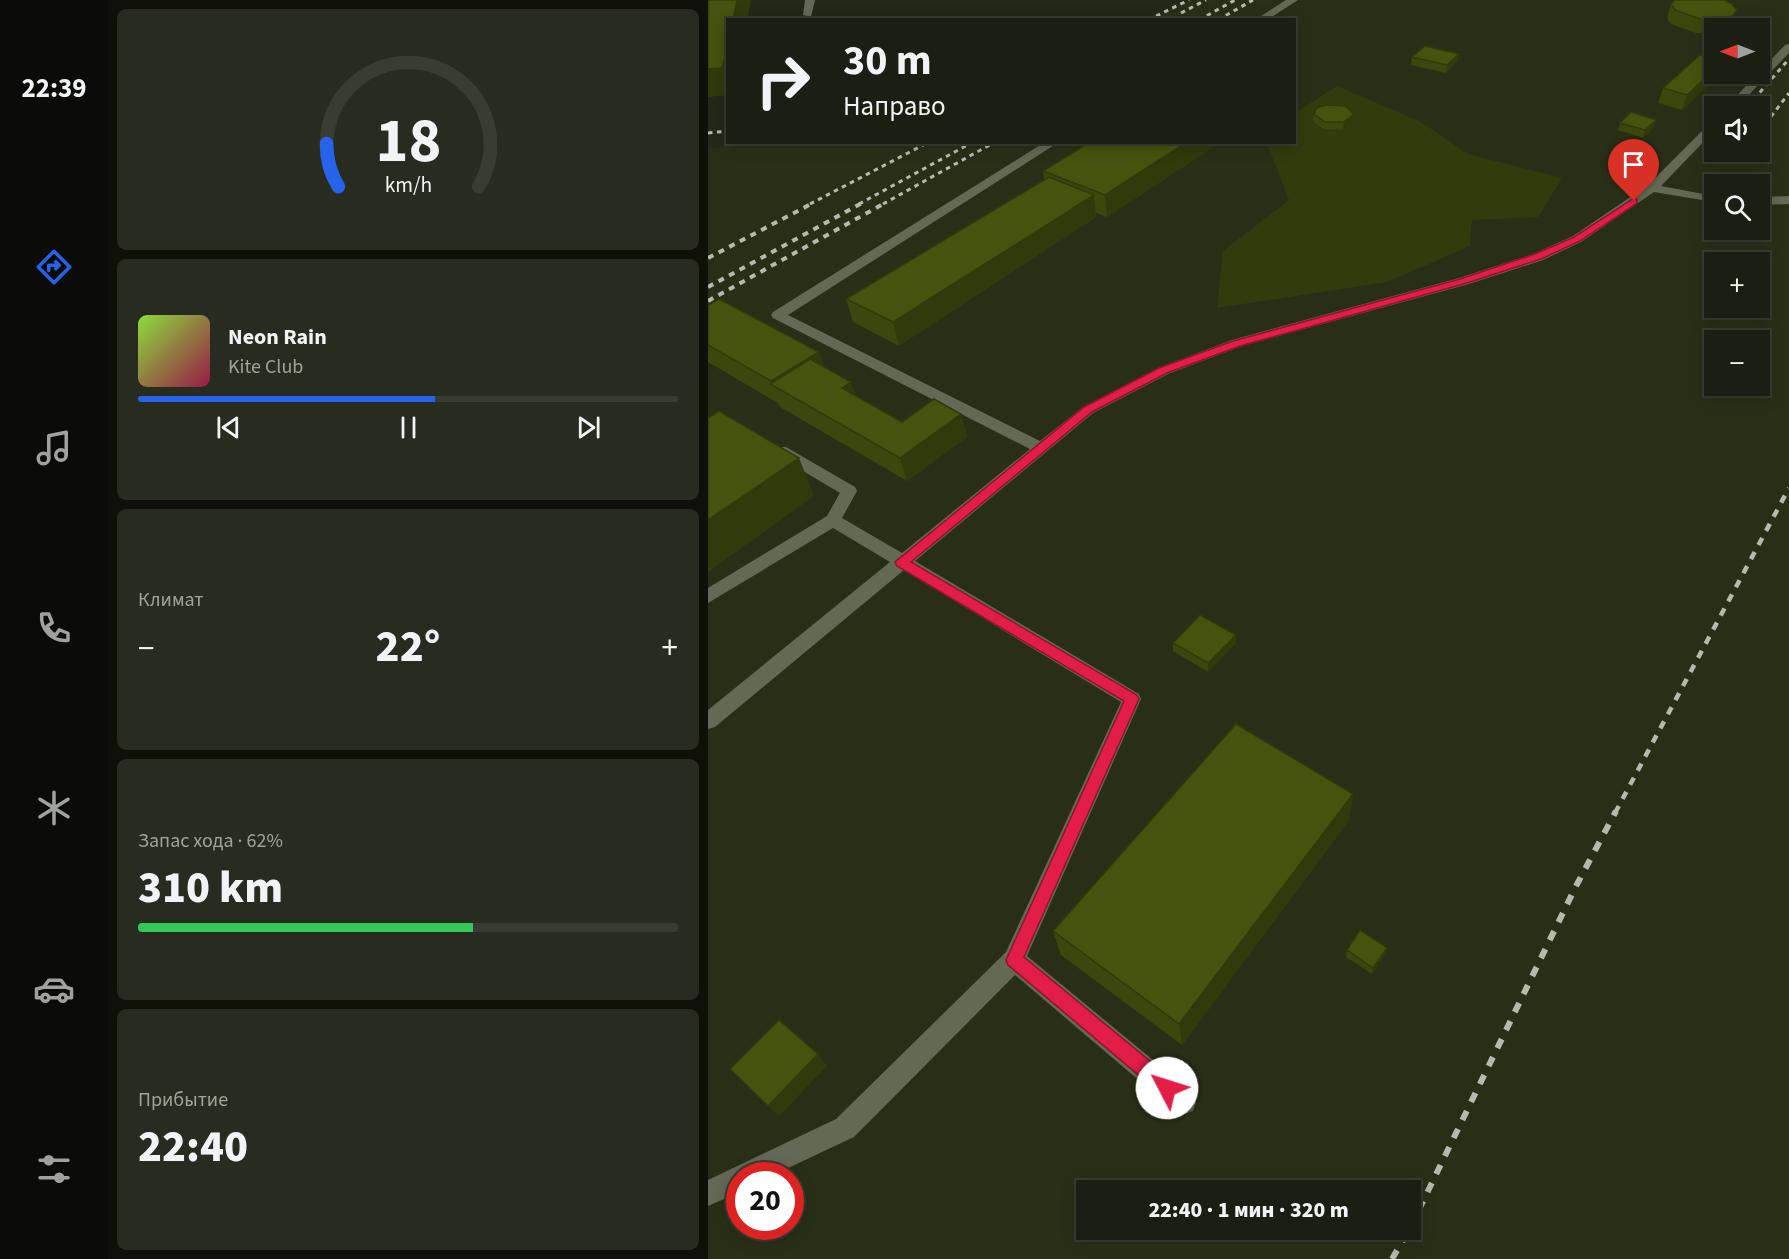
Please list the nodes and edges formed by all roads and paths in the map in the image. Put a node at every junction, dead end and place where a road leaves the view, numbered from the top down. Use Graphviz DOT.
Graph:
graph roads {
  1 [pos="810,0"];
  2 [pos="1293,0"];
  3 [pos="808,15"];
  4 [pos="1262,18"];
  5 [pos="1789,47"];
  6 [pos="1742,96"];
  7 [pos="1704,135"];
  8 [pos="1051,144"];
  9 [pos="1652,188"];
  10 [pos="1704,196"];
  11 [pos="1789,200"];
  12 [pos="1770,201"];
  13 [pos="770,444"];
  14 [pos="1041,448"];
  15 [pos="833,520"];
  16 [pos="902,562"];
  17 [pos="708,596"];
  18 [pos="708,721"];
  19 [pos="1014,960"];
  20 [pos="1185,1102"];
  21 [pos="773,1162"];
  22 [pos="726,1184"];
  23 [pos="708,1193"];
  1 -- 3 [label="lane"];
  2 -- 4 [label="lane"];
  5 -- 6 [label="lane"];
  7 -- 9 [label="lane"];
  8 -- 14 [label="lane"];
  9 -- 10 [label="lane"];
  9 -- 14 [label="lane"];
  11 -- 12 [label="lane"];
  13 -- 15 [label="lane"];
  14 -- 16 [label="lane"];
  15 -- 16 [label="lane"];
  15 -- 17 [label="lane"];
  16 -- 18 [label="lane"];
  16 -- 19 [label="lane"];
  19 -- 20 [label="lane"];
  19 -- 21 [label="lane"];
  22 -- 23 [label="lane"];
}
